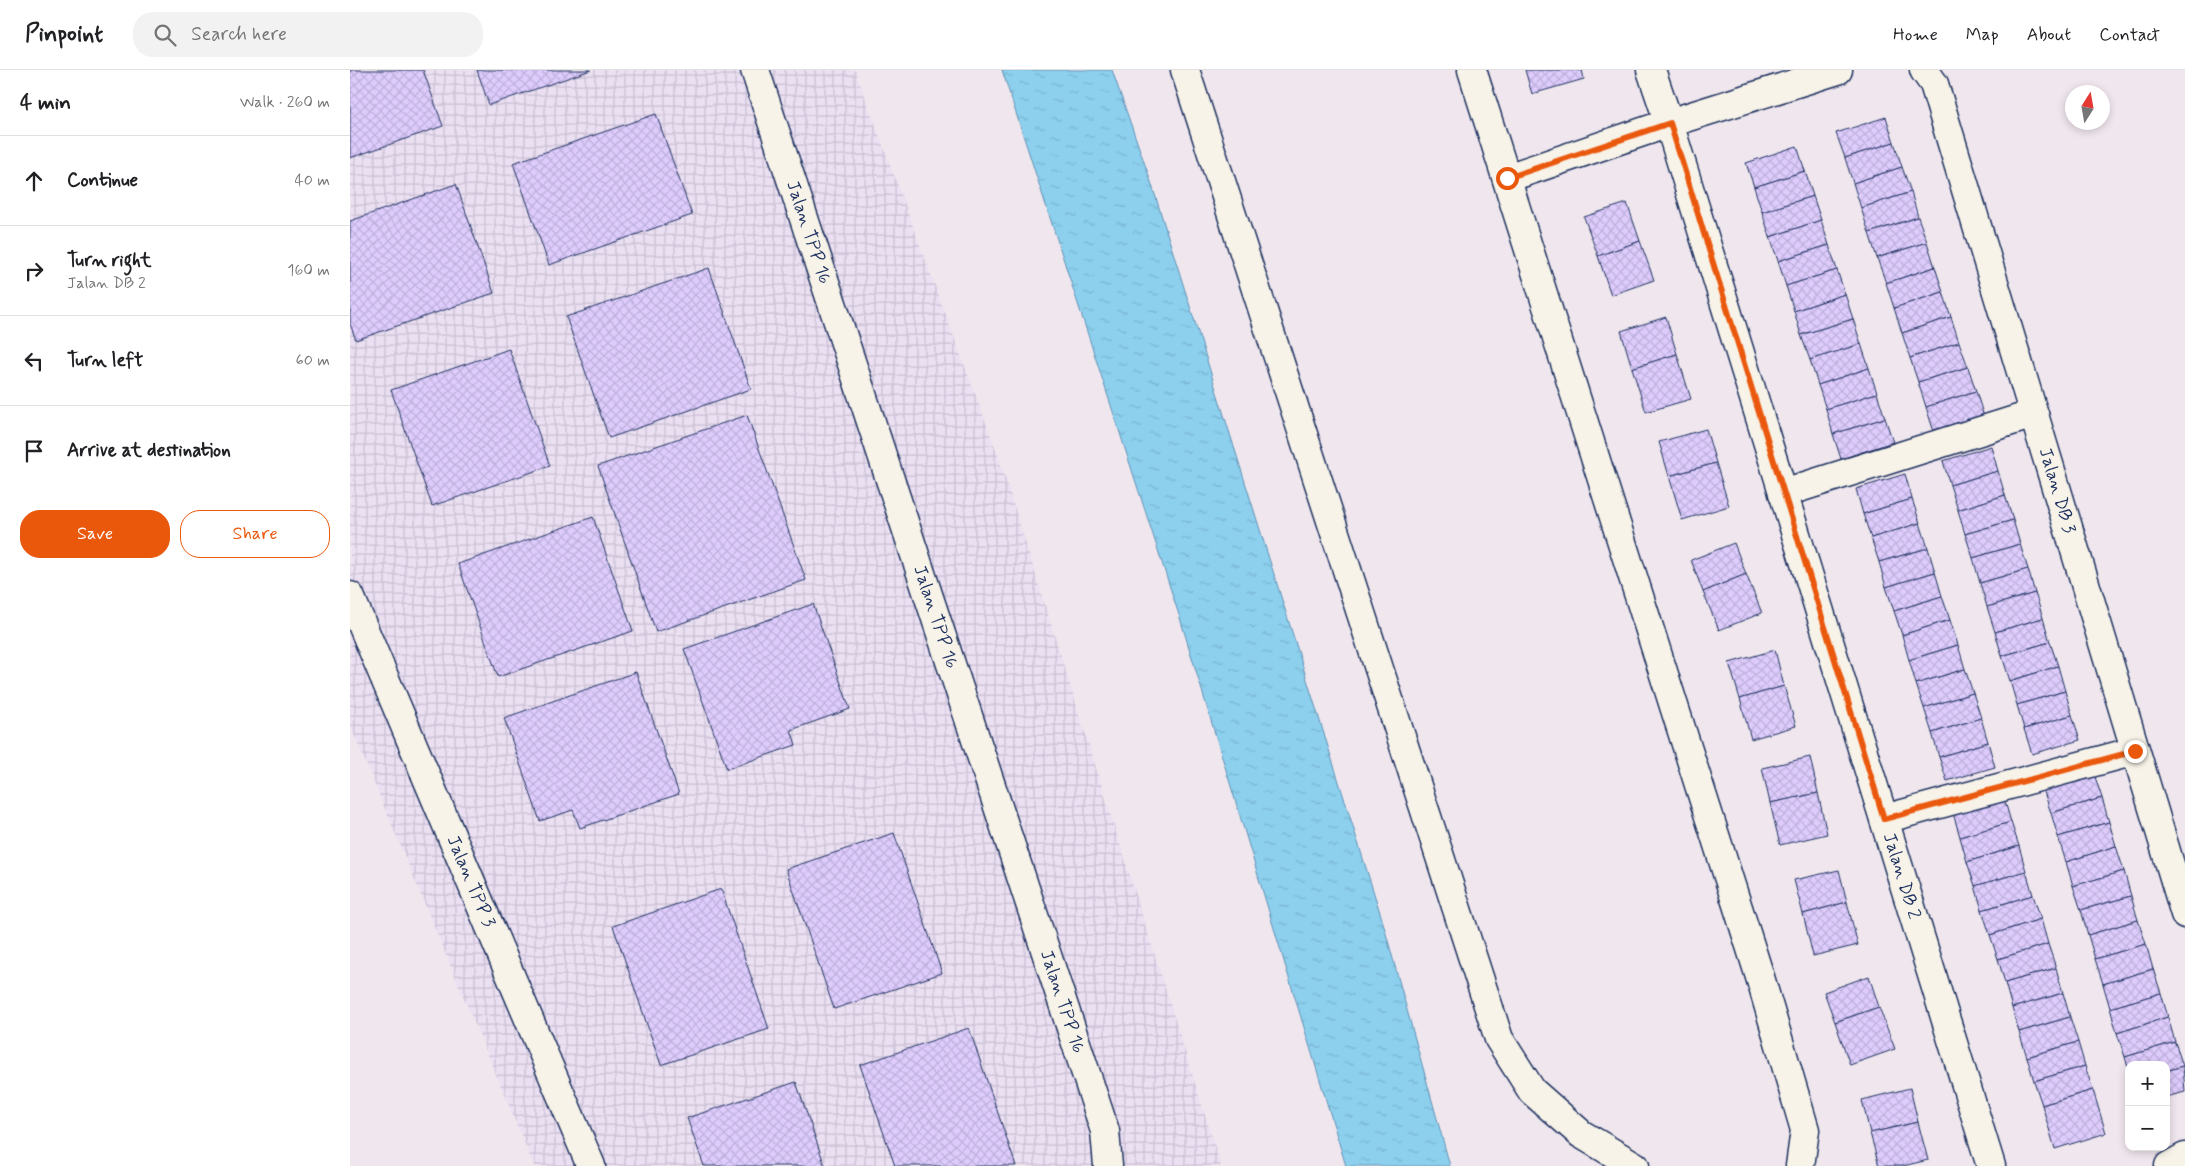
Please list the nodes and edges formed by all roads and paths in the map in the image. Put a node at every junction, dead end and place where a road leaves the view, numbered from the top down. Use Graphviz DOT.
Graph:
graph roads {
  1 [pos="755,70"];
  2 [pos="1185,70"];
  3 [pos="1472,70"];
  4 [pos="1651,70"];
  5 [pos="1838,70"];
  6 [pos="1924,70"];
  7 [pos="1670,123"];
  8 [pos="1507,178"];
  9 [pos="2034,414"];
  10 [pos="1784,493"];
  11 [pos="350,596"];
  12 [pos="2135,751"];
  13 [pos="1884,819"];
  14 [pos="2185,914"];
  15 [pos="2185,1158"];
  16 [pos="591,1166"];
  17 [pos="1108,1166"];
  18 [pos="1635,1166"];
  19 [pos="1800,1166"];
  20 [pos="1991,1166"];
  21 [pos="2169,1166"];
  1 -- 17 [label="street, Jalan TPP 16"];
  2 -- 18 [label="street"];
  3 -- 8 [label="street"];
  4 -- 7 [label="street, Jalan DB 2"];
  5 -- 7 [label="street"];
  6 -- 9 [label="street, Jalan DB 3"];
  7 -- 8 [label="street"];
  7 -- 10 [label="street, Jalan DB 2"];
  8 -- 19 [label="street"];
  9 -- 10 [label="street"];
  9 -- 12 [label="street, Jalan DB 3"];
  10 -- 13 [label="street, Jalan DB 2"];
  11 -- 16 [label="street, Jalan TPP 3"];
  12 -- 13 [label="street"];
  12 -- 14 [label="street, Jalan DB 3"];
  13 -- 20 [label="street, Jalan DB 2"];
  15 -- 21 [label="street"];
}
